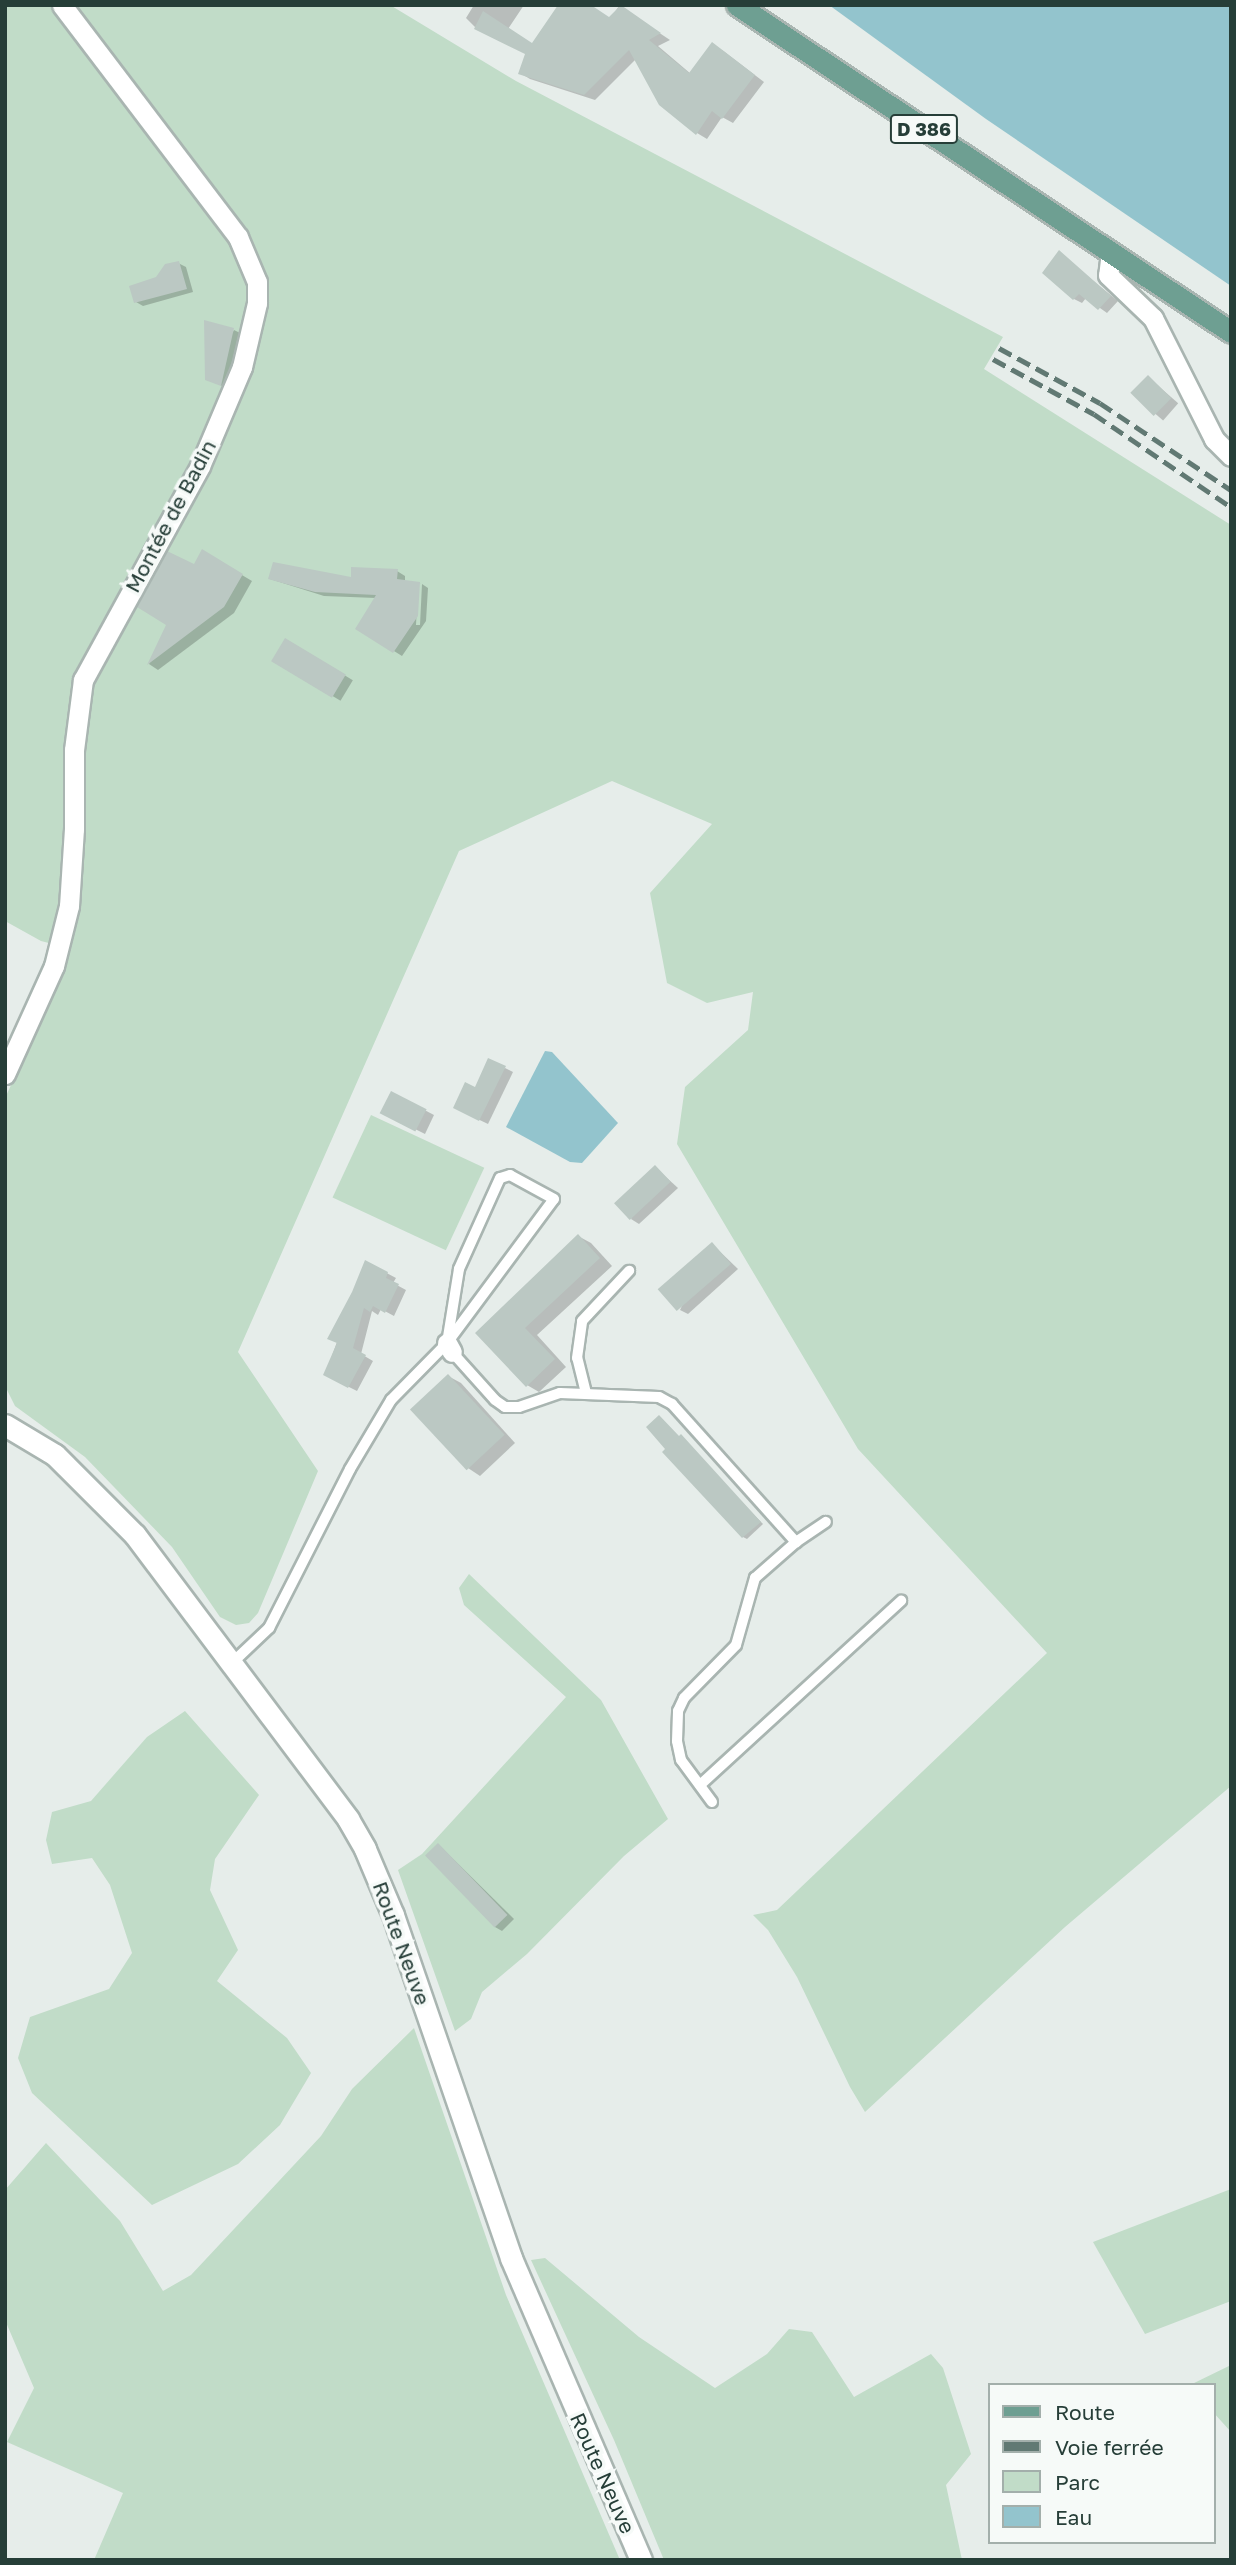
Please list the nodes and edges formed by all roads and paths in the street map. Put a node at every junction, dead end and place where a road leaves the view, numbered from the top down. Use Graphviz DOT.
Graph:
graph roads {
  1 [pos="62,5"];
  2 [pos="737,5"];
  3 [pos="1111,252"];
  4 [pos="1231,332"];
  5 [pos="1231,456"];
  6 [pos="5,1074"];
  7 [pos="629,1272"];
  8 [pos="449,1347"];
  9 [pos="586,1393"];
  10 [pos="5,1425"];
  11 [pos="826,1522"];
  12 [pos="796,1542"];
  13 [pos="901,1601"];
  14 [pos="233,1662"];
  15 [pos="700,1785"];
  16 [pos="712,1802"];
  17 [pos="641,2560"];
  1 -- 6 [label="street, Montée de Badin"];
  2 -- 3 [label="main road, D 386"];
  3 -- 4 [label="main road, D 386"];
  3 -- 5 [label="street"];
  7 -- 9 [label="lane"];
  8 -- 8 [label="lane"];
  8 -- 9 [label="lane"];
  8 -- 14 [label="lane"];
  9 -- 12 [label="lane"];
  10 -- 14 [label="street, Route Neuve"];
  11 -- 12 [label="lane"];
  12 -- 15 [label="lane"];
  13 -- 15 [label="lane"];
  14 -- 17 [label="street, Route Neuve"];
  15 -- 16 [label="lane"];
}
